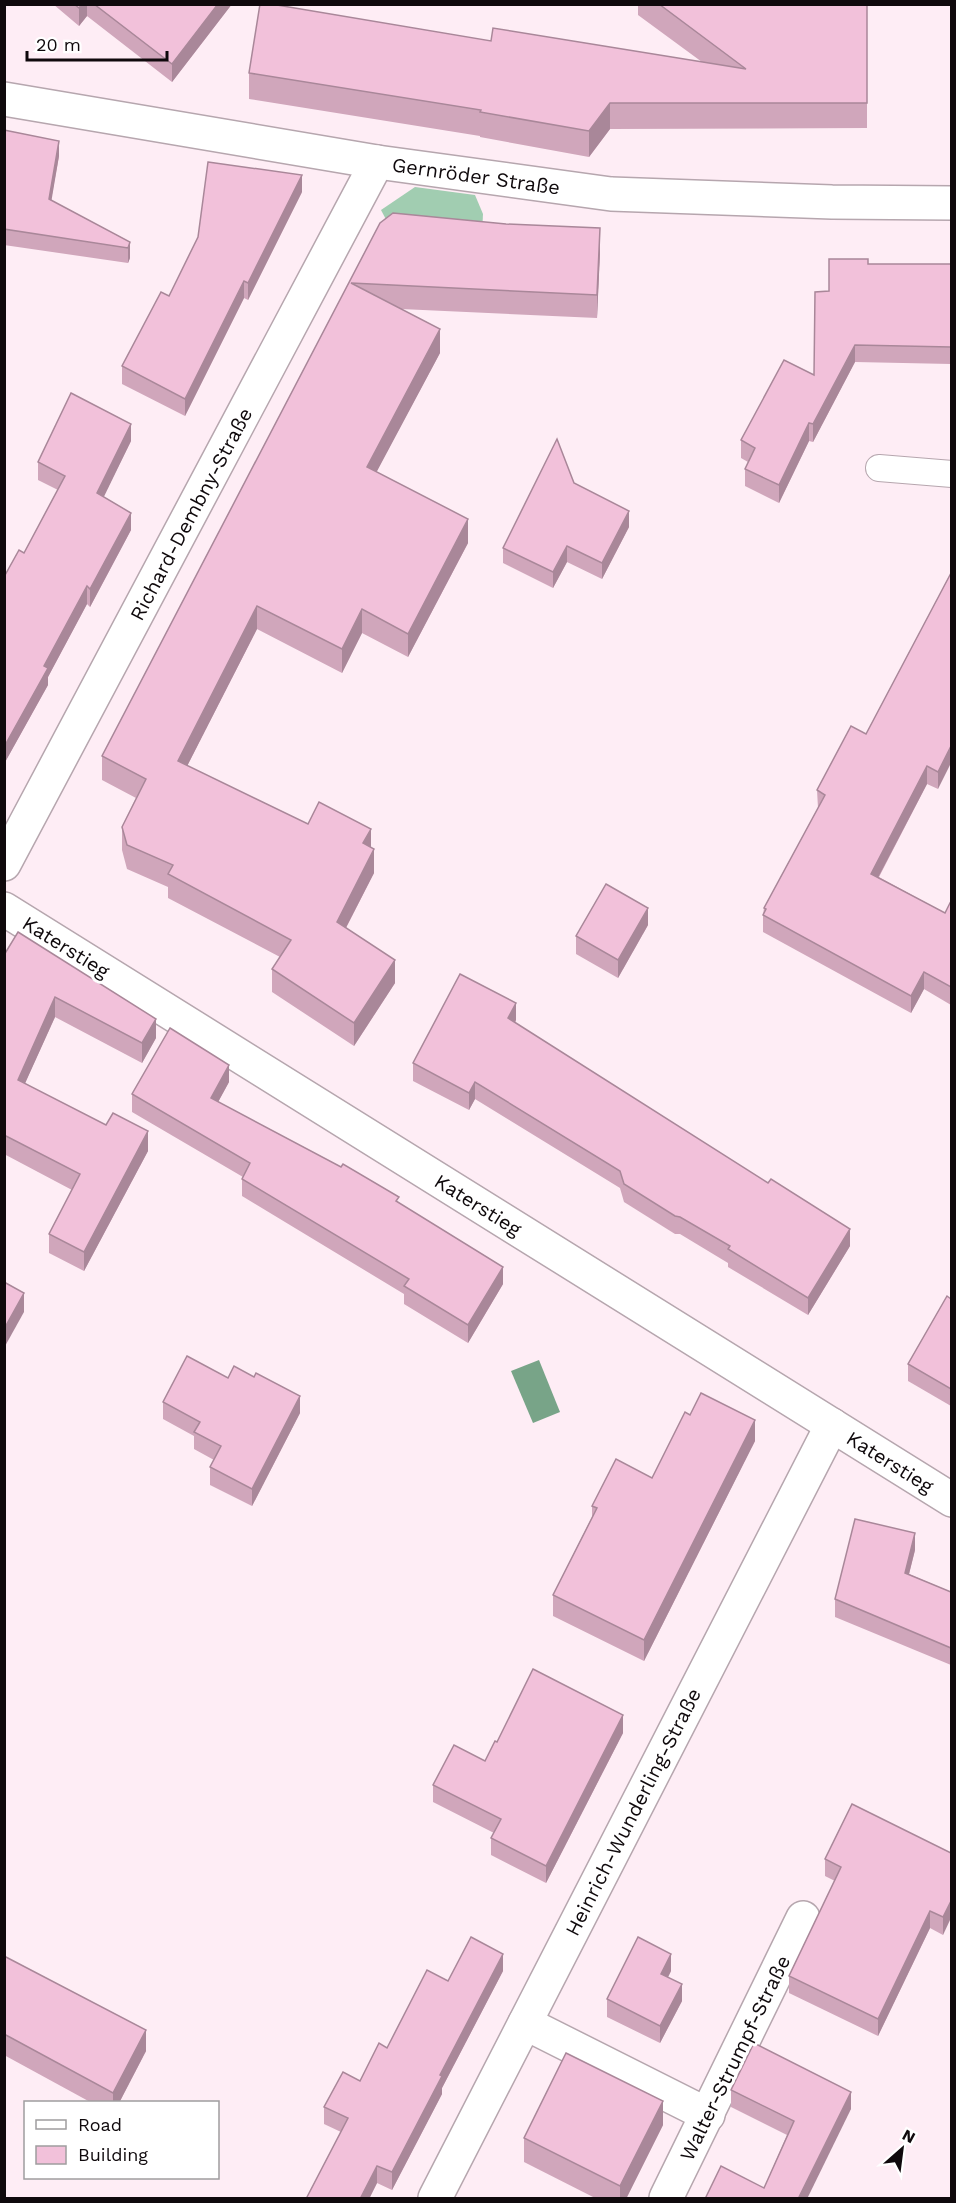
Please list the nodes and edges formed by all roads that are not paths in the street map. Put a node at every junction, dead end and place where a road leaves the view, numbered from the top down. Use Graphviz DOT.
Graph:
graph roads {
  1 [pos="4,99"];
  2 [pos="377,162"];
  3 [pos="951,203"];
  4 [pos="879,468"];
  5 [pos="951,474"];
  6 [pos="4,864"];
  7 [pos="4,909"];
  8 [pos="832,1425"];
  9 [pos="951,1500"];
  10 [pos="803,1918"];
  11 [pos="525,2023"];
  12 [pos="708,2115"];
  13 [pos="435,2199"];
  14 [pos="666,2199"];
  1 -- 2 [label="street, Gernröder Straße"];
  2 -- 3 [label="street, Gernröder Straße"];
  2 -- 6 [label="street, Richard-Dembny-Straße"];
  4 -- 5 [label="lane"];
  7 -- 8 [label="street, Katerstieg"];
  8 -- 9 [label="street, Katerstieg"];
  8 -- 11 [label="street, Heinrich-Wunderling-Straße"];
  10 -- 12 [label="street, Walter-Strumpf-Straße"];
  11 -- 12 [label="street"];
  11 -- 13 [label="street, Heinrich-Wunderling-Straße"];
  12 -- 14 [label="street, Walter-Strumpf-Straße"];
}
